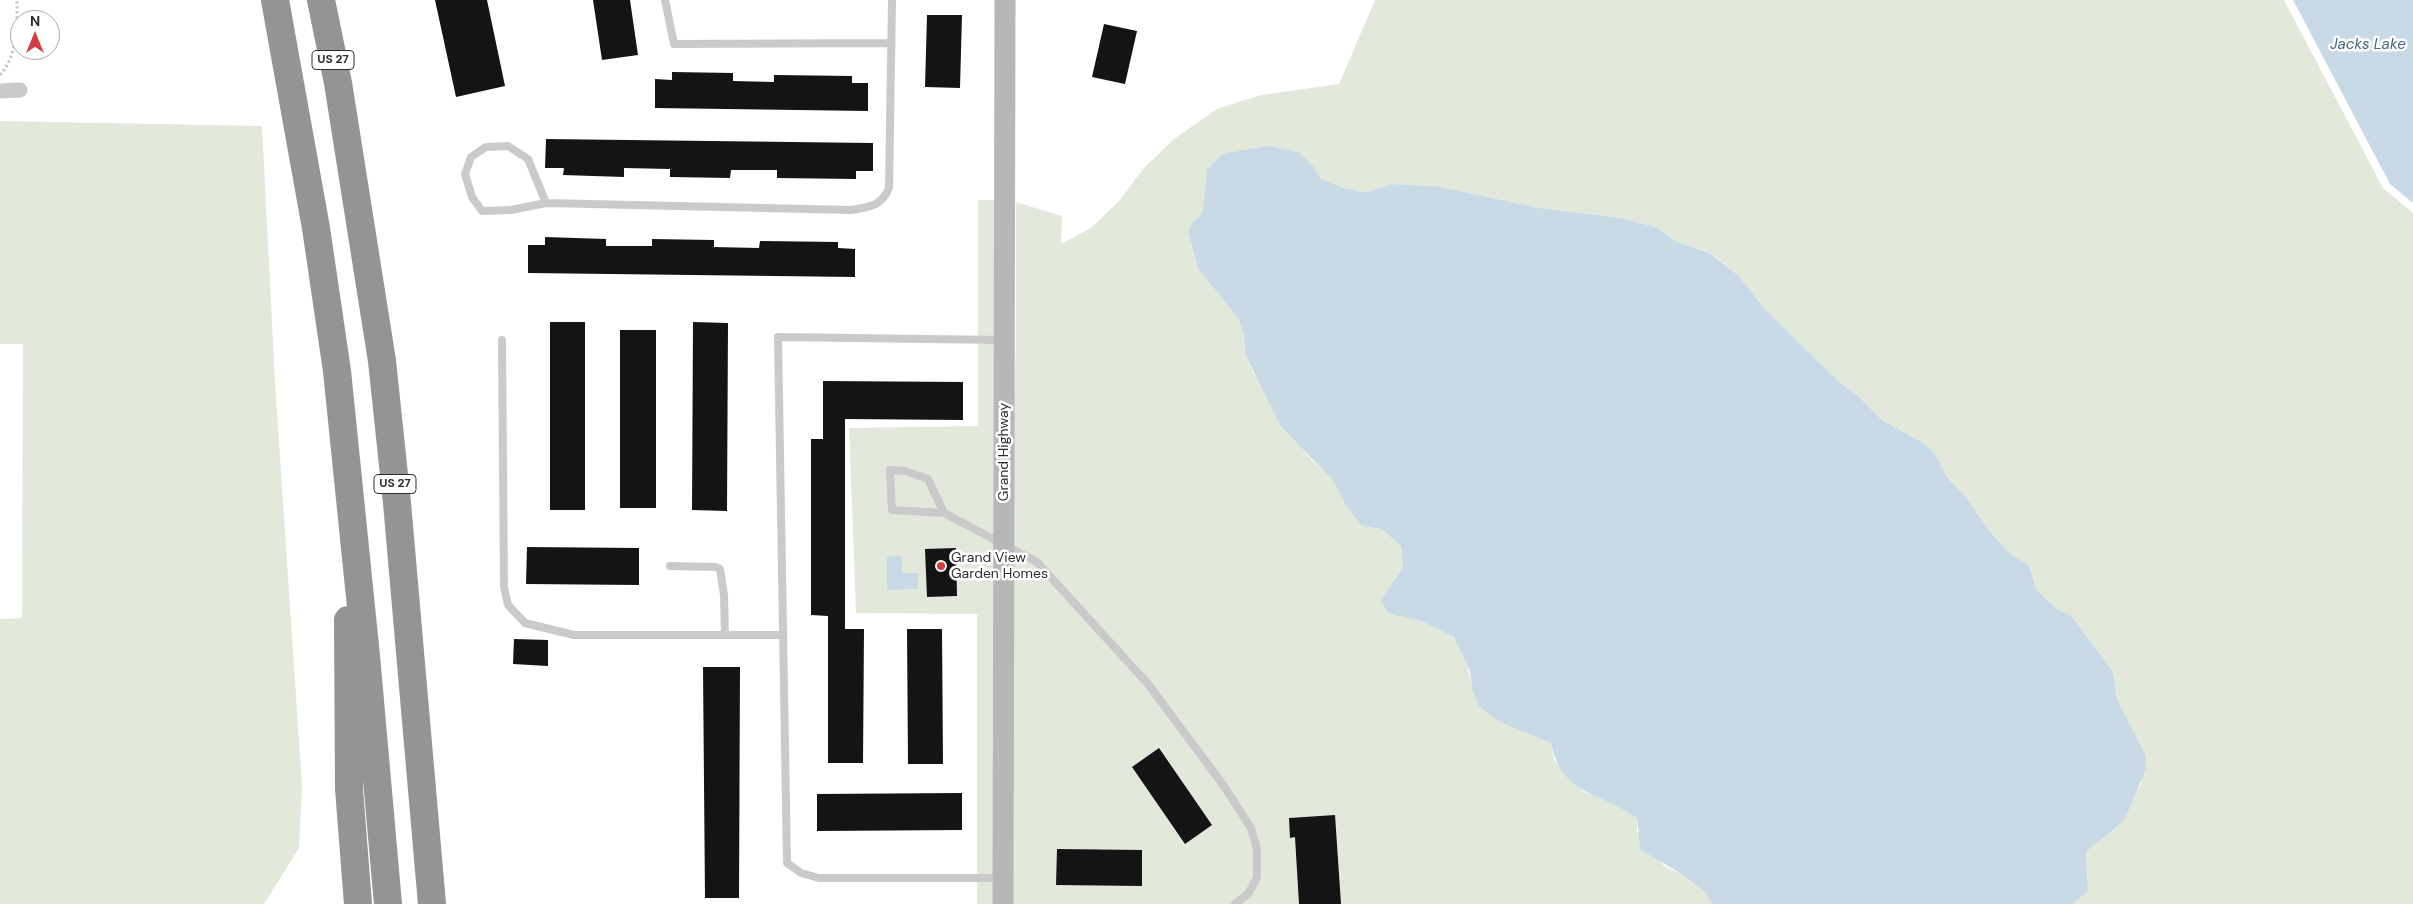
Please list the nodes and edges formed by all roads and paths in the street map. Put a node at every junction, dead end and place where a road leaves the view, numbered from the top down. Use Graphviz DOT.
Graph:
graph roads {
  1 [pos="17,0"];
  2 [pos="274,0"];
  3 [pos="321,0"];
  4 [pos="665,0"];
  5 [pos="892,0"];
  6 [pos="1005,0"];
  7 [pos="891,43"];
  8 [pos="0,75"];
  9 [pos="20,90"];
  10 [pos="0,91"];
  11 [pos="546,203"];
  12 [pos="502,340"];
  13 [pos="1004,340"];
  14 [pos="350,506"];
  15 [pos="944,513"];
  16 [pos="1004,546"];
  17 [pos="670,566"];
  18 [pos="725,635"];
  19 [pos="782,635"];
  20 [pos="427,850"];
  21 [pos="1003,878"];
  22 [pos="358,904"];
  23 [pos="388,904"];
  24 [pos="432,904"];
  25 [pos="437,904"];
  26 [pos="1003,904"];
  27 [pos="1236,904"];
  1 -- 8 [label="path"];
  2 -- 14 [label="highway"];
  3 -- 20 [label="highway, US 27"];
  4 -- 7 [label="lane"];
  5 -- 7 [label="lane"];
  6 -- 13 [label="street, Grand Highway"];
  7 -- 11 [label="lane"];
  9 -- 10 [label="street"];
  11 -- 11 [label="lane"];
  12 -- 18 [label="lane"];
  13 -- 16 [label="street, Grand Highway"];
  13 -- 19 [label="lane"];
  14 -- 22 [label="highway"];
  14 -- 23 [label="highway"];
  15 -- 15 [label="lane"];
  15 -- 16 [label="lane"];
  16 -- 21 [label="street, Grand Highway"];
  16 -- 27 [label="lane"];
  17 -- 18 [label="lane"];
  18 -- 19 [label="lane"];
  19 -- 21 [label="lane"];
  20 -- 24 [label="highway, US 27"];
  20 -- 25 [label="highway"];
  21 -- 26 [label="street, Grand Highway"];
}
